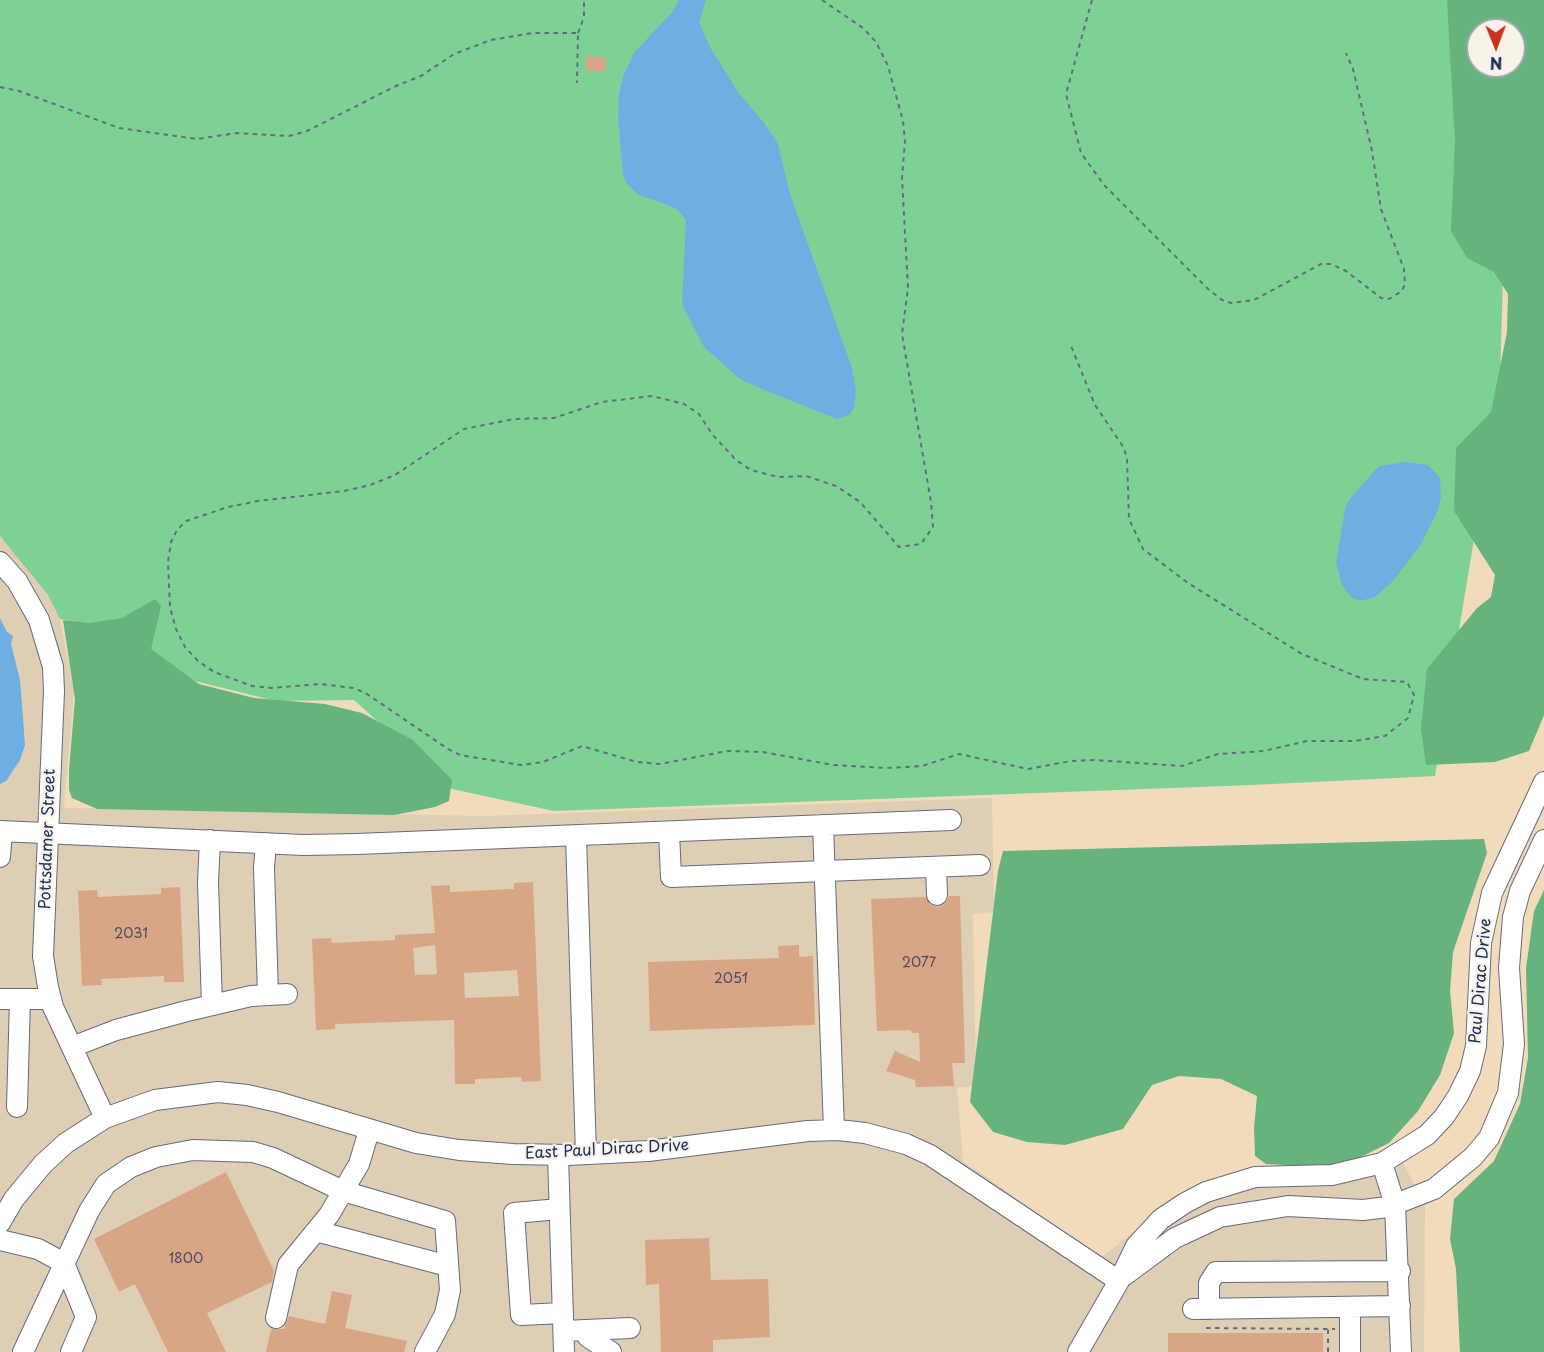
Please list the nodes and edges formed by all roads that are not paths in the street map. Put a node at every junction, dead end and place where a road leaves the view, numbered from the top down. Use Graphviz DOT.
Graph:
graph roads {
  1 [pos="0,562"];
  2 [pos="1544,782"];
  3 [pos="951,820"];
  4 [pos="823,825"];
  5 [pos="1,831"];
  6 [pos="669,832"];
  7 [pos="48,834"];
  8 [pos="576,836"];
  9 [pos="210,840"];
  10 [pos="1544,840"];
  11 [pos="266,843"];
  12 [pos="0,856"];
  13 [pos="980,865"];
  14 [pos="936,867"];
  15 [pos="825,871"];
  16 [pos="937,895"];
  17 [pos="0,999"];
  18 [pos="21,999"];
  19 [pos="51,999"];
  20 [pos="212,1005"];
  21 [pos="72,1047"];
  22 [pos="17,1107"];
  23 [pos="105,1118"];
  24 [pos="834,1130"];
  25 [pos="369,1131"];
  26 [pos="586,1154"];
  27 [pos="558,1155"];
  28 [pos="1382,1163"];
  29 [pos="343,1191"];
  30 [pos="1395,1205"];
  31 [pos="559,1209"];
  32 [pos="0,1223"];
  33 [pos="316,1231"];
  34 [pos="0,1240"];
  35 [pos="64,1263"];
  36 [pos="448,1266"];
  37 [pos="1400,1271"];
  38 [pos="1119,1281"];
  39 [pos="1400,1306"];
  40 [pos="1350,1307"];
  41 [pos="276,1318"];
  42 [pos="563,1322"];
  43 [pos="630,1328"];
  44 [pos="584,1330"];
  45 [pos="23,1352"];
  46 [pos="71,1352"];
  47 [pos="425,1352"];
  48 [pos="564,1352"];
  49 [pos="611,1352"];
  50 [pos="1078,1352"];
  51 [pos="1350,1352"];
  52 [pos="1401,1352"];
  1 -- 7 [label="street, Pottsdamer Street"];
  2 -- 28 [label="street, Paul Dirac Drive"];
  3 -- 4 [label="street"];
  4 -- 6 [label="street"];
  4 -- 15 [label="street"];
  5 -- 7 [label="street"];
  5 -- 12 [label="street"];
  6 -- 8 [label="street"];
  6 -- 15 [label="street"];
  7 -- 9 [label="street"];
  7 -- 19 [label="street, Pottsdamer Street"];
  8 -- 11 [label="street"];
  8 -- 26 [label="street"];
  9 -- 11 [label="street"];
  9 -- 20 [label="street"];
  10 -- 30 [label="street, Paul Dirac Drive"];
  11 -- 20 [label="street"];
  13 -- 14 [label="street"];
  14 -- 15 [label="street"];
  14 -- 16 [label="street"];
  15 -- 24 [label="street"];
  17 -- 18 [label="street"];
  18 -- 19 [label="street"];
  18 -- 22 [label="street"];
  19 -- 21 [label="street, Pottsdamer Street"];
  20 -- 21 [label="street"];
  21 -- 23 [label="street, Pottsdamer Street"];
  23 -- 25 [label="street, East Paul Dirac Drive"];
  23 -- 32 [label="street, East Paul Dirac Drive"];
  24 -- 26 [label="street, East Paul Dirac Drive"];
  24 -- 38 [label="street, East Paul Dirac Drive"];
  25 -- 27 [label="street, East Paul Dirac Drive"];
  25 -- 29 [label="street"];
  26 -- 27 [label="street, East Paul Dirac Drive"];
  27 -- 31 [label="street"];
  28 -- 30 [label="street"];
  28 -- 38 [label="street, Paul Dirac Drive"];
  29 -- 33 [label="street"];
  29 -- 35 [label="street"];
  29 -- 36 [label="street"];
  30 -- 37 [label="street"];
  30 -- 38 [label="street, Paul Dirac Drive"];
  31 -- 42 [label="street"];
  31 -- 42 [label="street"];
  33 -- 36 [label="street"];
  33 -- 41 [label="street"];
  34 -- 35 [label="street"];
  35 -- 45 [label="street"];
  35 -- 46 [label="street"];
  36 -- 47 [label="street"];
  37 -- 39 [label="street"];
  37 -- 40 [label="street"];
  38 -- 50 [label="street"];
  39 -- 40 [label="street"];
  39 -- 52 [label="street"];
  40 -- 51 [label="street"];
  42 -- 44 [label="street"];
  42 -- 48 [label="street"];
  43 -- 44 [label="street"];
  44 -- 49 [label="street"];
}
